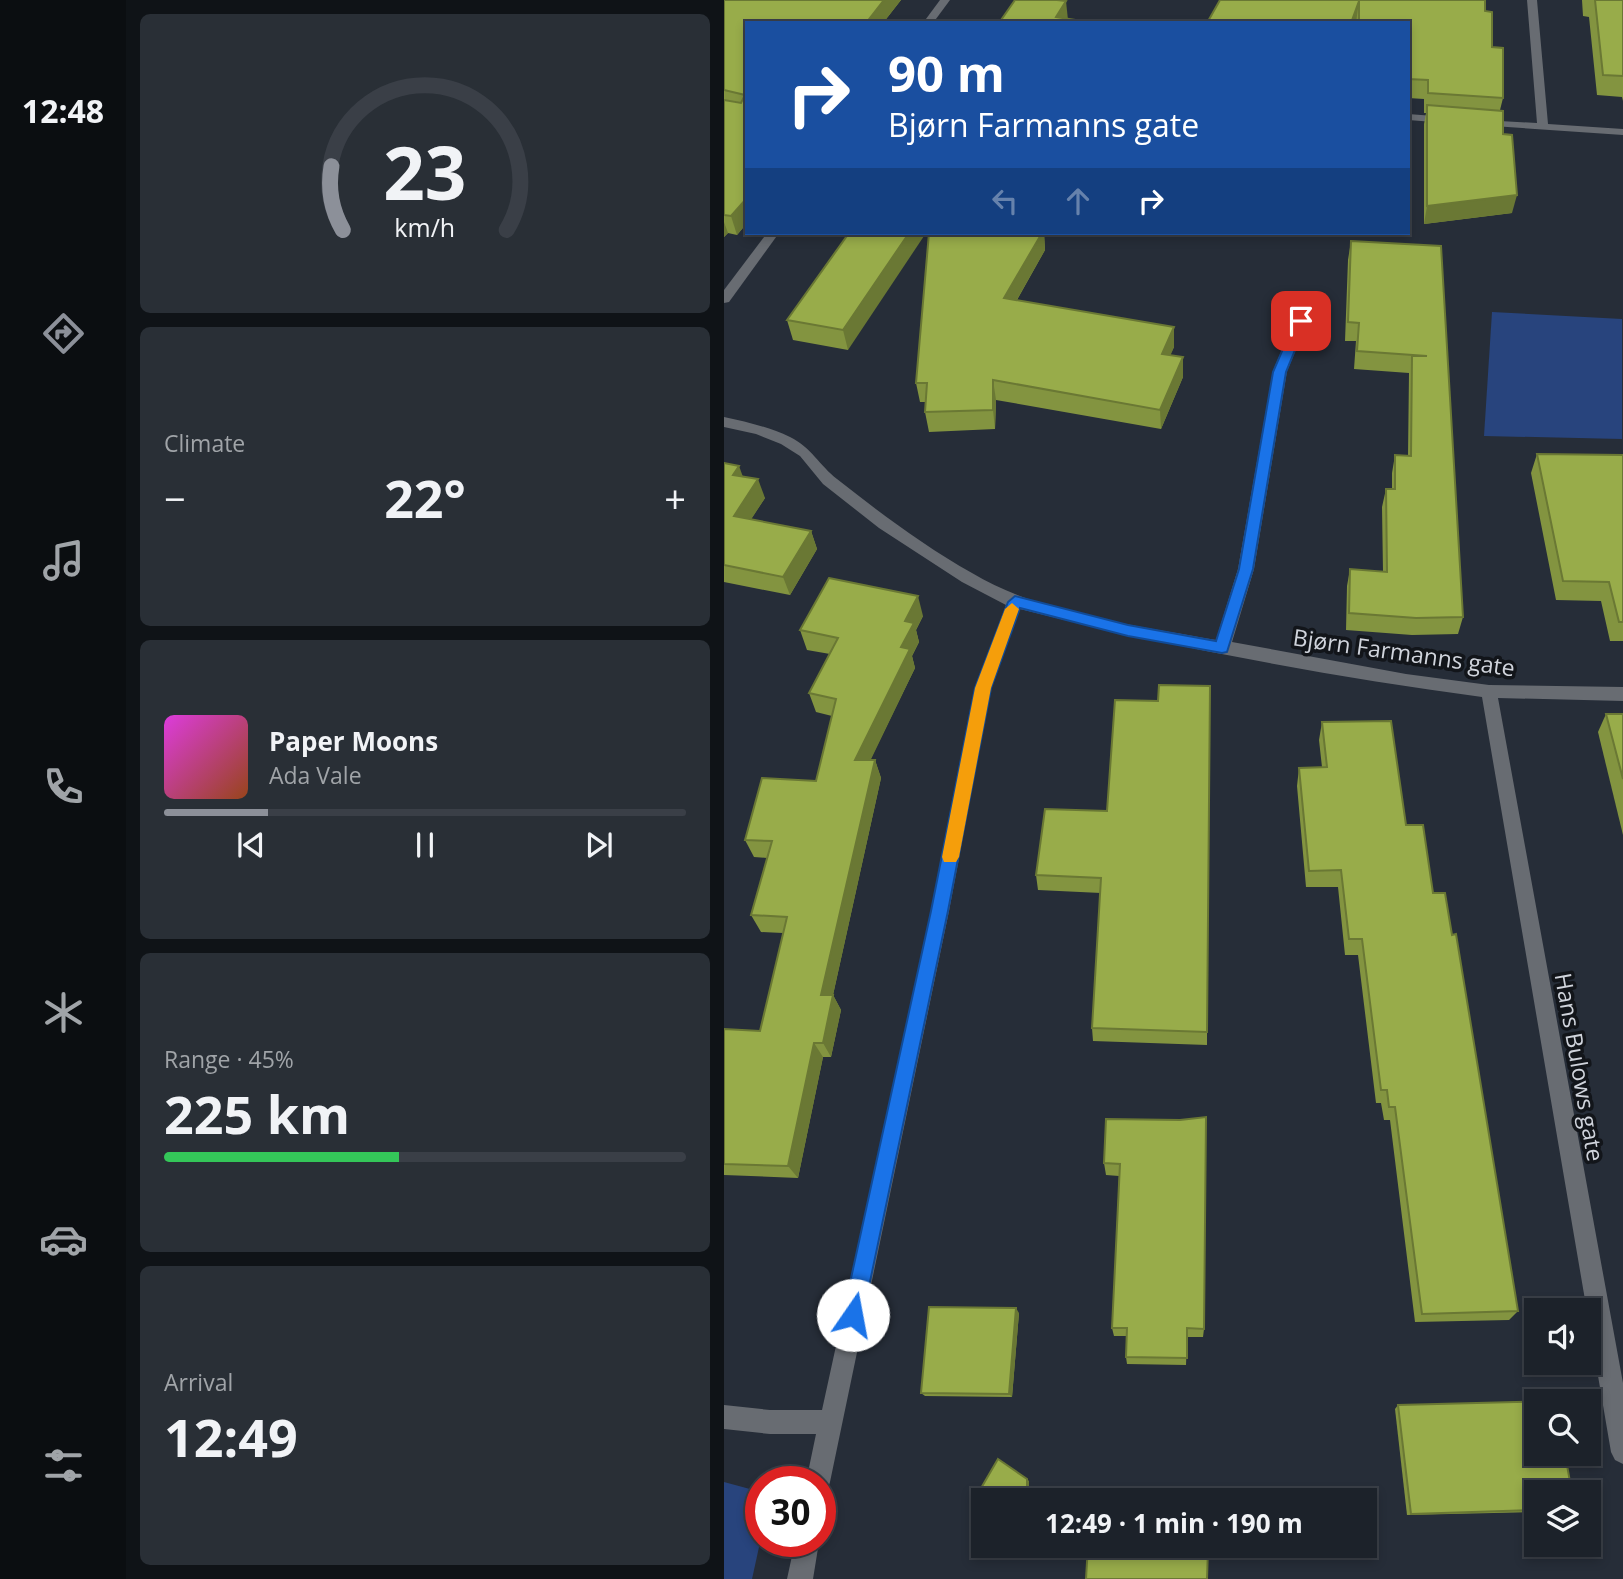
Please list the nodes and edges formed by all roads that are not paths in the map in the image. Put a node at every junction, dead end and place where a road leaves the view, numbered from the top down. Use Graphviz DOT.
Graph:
graph roads {
  1 [pos="945,0"];
  2 [pos="1532,0"];
  3 [pos="929,21"];
  4 [pos="1410,117"];
  5 [pos="1462,121"];
  6 [pos="1476,122"];
  7 [pos="1544,128"];
  8 [pos="1622,132"];
  9 [pos="772,235"];
  10 [pos="724,299"];
  11 [pos="1301,321"];
  12 [pos="724,422"];
  13 [pos="1015,602"];
  14 [pos="1222,648"];
  15 [pos="1489,691"];
  16 [pos="1622,694"];
  17 [pos="724,1417"];
  18 [pos="830,1422"];
  19 [pos="1622,1452"];
  20 [pos="821,1466"];
  21 [pos="804,1557"];
  22 [pos="800,1579"];
  1 -- 3 [label="street"];
  2 -- 7 [label="street"];
  4 -- 5 [label="street"];
  6 -- 7 [label="street"];
  7 -- 8 [label="street"];
  9 -- 10 [label="street"];
  11 -- 14 [label="street"];
  12 -- 13 [label="street, Bjørn Farmanns gate"];
  13 -- 14 [label="street, Bjørn Farmanns gate"];
  13 -- 18 [label="street"];
  14 -- 15 [label="street, Bjørn Farmanns gate"];
  15 -- 16 [label="street, Bjørn Farmanns gate"];
  15 -- 19 [label="street, Hans Bulows gate"];
  17 -- 18 [label="street"];
  18 -- 20 [label="street"];
  21 -- 22 [label="street"];
}
